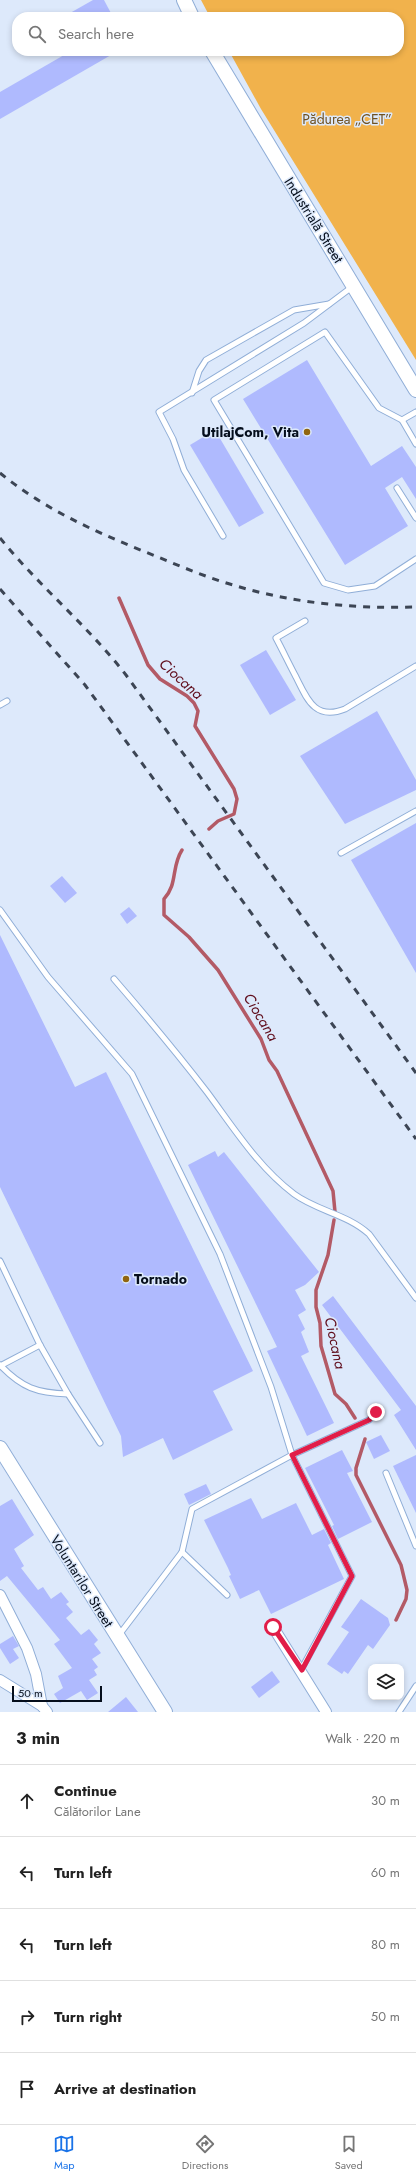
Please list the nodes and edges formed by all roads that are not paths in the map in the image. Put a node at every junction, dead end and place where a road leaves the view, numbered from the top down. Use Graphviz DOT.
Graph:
graph roads {
  1 [pos="184,0"];
  2 [pos="190,12"];
  3 [pos="215,56"];
  4 [pos="355,285"];
  5 [pos="330,304"];
  6 [pos="416,390"];
  7 [pos="192,393"];
  8 [pos="416,412"];
  9 [pos="402,420"];
  10 [pos="416,444"];
  11 [pos="397,488"];
  12 [pos="416,518"];
  13 [pos="223,536"];
  14 [pos="416,559"];
  15 [pos="305,621"];
  16 [pos="416,666"];
  17 [pos="7,701"];
  18 [pos="0,705"];
  19 [pos="416,811"];
  20 [pos="341,853"];
  21 [pos="0,910"];
  22 [pos="114,979"];
  23 [pos="1,1265"];
  24 [pos="416,1298"];
  25 [pos="40,1345"];
  26 [pos="0,1366"];
  27 [pos="68,1394"];
  28 [pos="377,1407"];
  29 [pos="100,1443"];
  30 [pos="0,1448"];
  31 [pos="292,1455"];
  32 [pos="386,1473"];
  33 [pos="416,1546"];
  34 [pos="182,1552"];
  35 [pos="0,1595"];
  36 [pos="227,1595"];
  37 [pos="273,1627"];
  38 [pos="118,1637"];
  39 [pos="302,1670"];
  40 [pos="0,1680"];
  41 [pos="416,1686"];
  42 [pos="45,1709"];
  43 [pos="165,1712"];
  44 [pos="326,1712"];
  45 [pos="399,1712"];
  1 -- 2 [label="street"];
  3 -- 4 [label="street, Industrială Street"];
  4 -- 5 [label="lane"];
  4 -- 6 [label="street, Industrială Street"];
  5 -- 7 [label="lane"];
  5 -- 7 [label="lane"];
  7 -- 13 [label="lane"];
  8 -- 9 [label="lane"];
  9 -- 10 [label="lane"];
  9 -- 14 [label="lane"];
  11 -- 12 [label="lane"];
  15 -- 16 [label="lane"];
  17 -- 18 [label="lane"];
  19 -- 20 [label="lane"];
  21 -- 31 [label="lane"];
  22 -- 24 [label="lane"];
  23 -- 25 [label="lane"];
  25 -- 26 [label="lane"];
  25 -- 27 [label="lane"];
  26 -- 27 [label="lane"];
  27 -- 29 [label="lane"];
  28 -- 31 [label="lane"];
  30 -- 38 [label="street, Voluntarilor Street"];
  31 -- 34 [label="lane"];
  31 -- 39 [label="lane"];
  32 -- 33 [label="lane"];
  34 -- 36 [label="lane"];
  34 -- 38 [label="lane"];
  35 -- 42 [label="street"];
  37 -- 39 [label="street"];
  38 -- 43 [label="street, Voluntarilor Street"];
  39 -- 44 [label="street"];
  40 -- 42 [label="street"];
  41 -- 45 [label="lane"];
}
